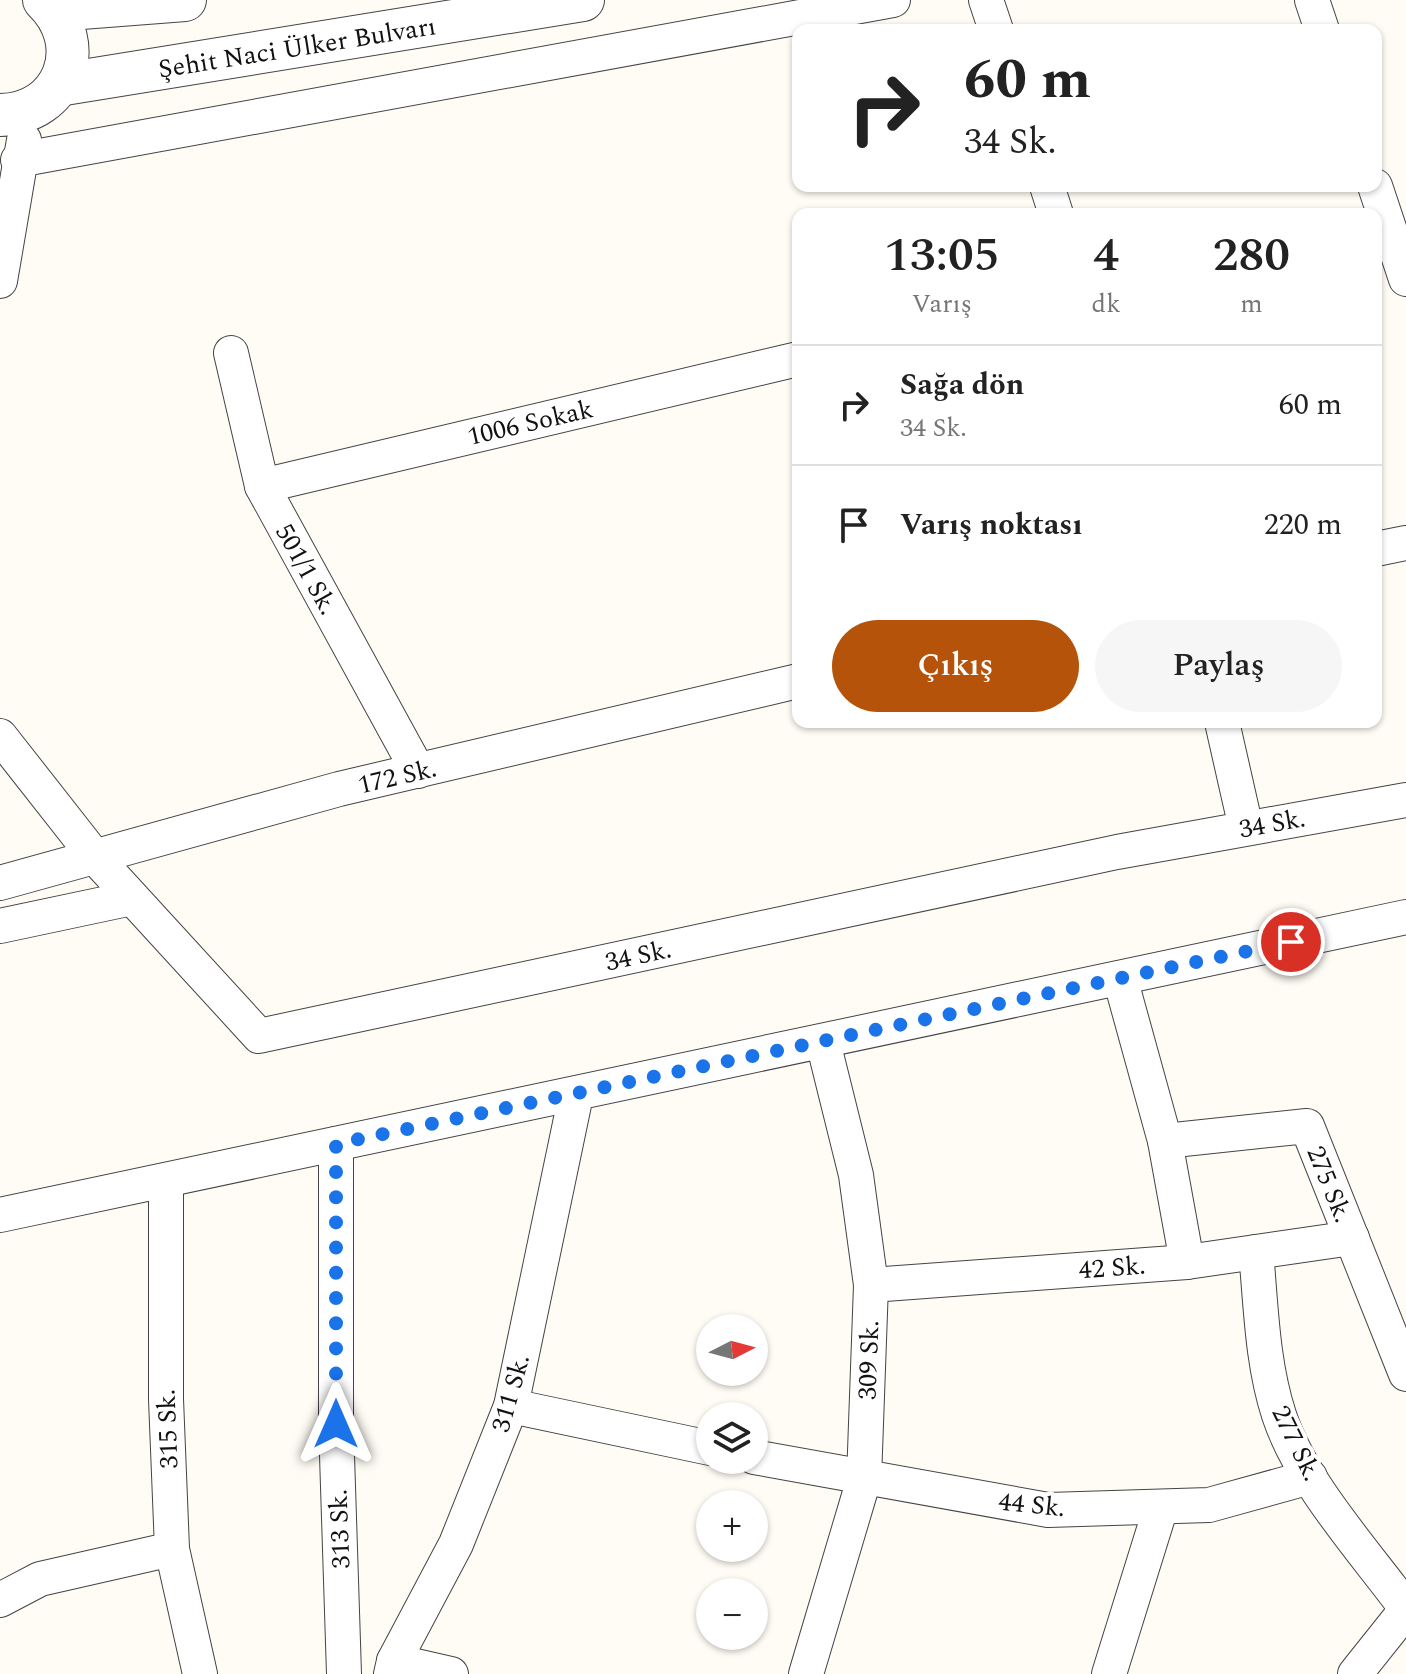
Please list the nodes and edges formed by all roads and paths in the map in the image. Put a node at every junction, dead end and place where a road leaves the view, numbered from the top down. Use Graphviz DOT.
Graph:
graph roads {
  1 [pos="185,0"];
  2 [pos="583,0"];
  3 [pos="893,0"];
  4 [pos="986,0"];
  5 [pos="1312,0"];
  6 [pos="49,5"];
  7 [pos="994,24"];
  8 [pos="1320,24"];
  9 [pos="30,103"];
  10 [pos="18,160"];
  11 [pos="1377,192"];
  12 [pos="1406,276"];
  13 [pos="0,281"];
  14 [pos="231,353"];
  15 [pos="792,360"];
  16 [pos="262,486"];
  17 [pos="1406,543"];
  18 [pos="1382,548"];
  19 [pos="792,682"];
  20 [pos="1223,728"];
  21 [pos="0,736"];
  22 [pos="418,771"];
  23 [pos="1406,800"];
  24 [pos="1246,828"];
  25 [pos="95,857"];
  26 [pos="0,883"];
  27 [pos="132,898"];
  28 [pos="1406,917"];
  29 [pos="0,926"];
  30 [pos="1120,978"];
  31 [pos="823,1042"];
  32 [pos="576,1095"];
  33 [pos="1165,1141"];
  34 [pos="336,1144"];
  35 [pos="166,1181"];
  36 [pos="0,1215"];
  37 [pos="1352,1238"];
  38 [pos="1256,1252"];
  39 [pos="1187,1262"];
  40 [pos="871,1285"];
  41 [pos="1406,1374"];
  42 [pos="511,1406"];
  43 [pos="696,1445"];
  44 [pos="768,1460"];
  45 [pos="1310,1477"];
  46 [pos="864,1479"];
  47 [pos="1161,1507"];
  48 [pos="172,1549"];
  49 [pos="0,1600"];
  50 [pos="1406,1609"];
  51 [pos="393,1667"];
  52 [pos="200,1674"];
  53 [pos="344,1674"];
  54 [pos="451,1674"];
  55 [pos="806,1674"];
  56 [pos="1109,1674"];
  57 [pos="1355,1674"];
  1 -- 6 [label="street"];
  2 -- 9 [label="street, Şehit Naci Ülker Bulvarı"];
  3 -- 10 [label="street"];
  4 -- 7 [label="street"];
  5 -- 8 [label="street"];
  6 -- 9 [label="street"];
  9 -- 10 [label="street"];
  10 -- 13 [label="street"];
  11 -- 12 [label="street"];
  14 -- 16 [label="street, 501/1 Sk."];
  15 -- 16 [label="street, 1006 Sokak"];
  16 -- 22 [label="street, 501/1 Sk."];
  17 -- 18 [label="street"];
  19 -- 22 [label="street, 172 Sk."];
  20 -- 24 [label="street"];
  21 -- 25 [label="street, 34 Sk."];
  22 -- 25 [label="street, 172 Sk."];
  23 -- 24 [label="street, 34 Sk."];
  24 -- 27 [label="street, 34 Sk."];
  25 -- 26 [label="street, 172 Sk."];
  25 -- 27 [label="street, 34 Sk."];
  27 -- 29 [label="street"];
  28 -- 30 [label="street"];
  30 -- 31 [label="street"];
  30 -- 33 [label="street"];
  31 -- 32 [label="street"];
  31 -- 40 [label="street, 309 Sk."];
  32 -- 34 [label="street"];
  32 -- 42 [label="street, 311 Sk."];
  33 -- 37 [label="street, 275 Sk."];
  33 -- 39 [label="street"];
  34 -- 35 [label="street"];
  34 -- 53 [label="street, 313 Sk."];
  35 -- 36 [label="street"];
  35 -- 48 [label="street, 315 Sk."];
  37 -- 38 [label="street, 42 Sk."];
  37 -- 41 [label="street, 275 Sk."];
  38 -- 39 [label="street, 42 Sk."];
  38 -- 45 [label="street, 277 Sk."];
  39 -- 40 [label="street, 42 Sk."];
  40 -- 46 [label="street, 309 Sk."];
  42 -- 43 [label="street"];
  42 -- 51 [label="street, 311 Sk."];
  44 -- 46 [label="street, 44 Sk."];
  45 -- 47 [label="street, 44 Sk."];
  45 -- 50 [label="street, 277 Sk."];
  46 -- 47 [label="street, 44 Sk."];
  46 -- 55 [label="street, 309 Sk."];
  47 -- 56 [label="street"];
  48 -- 49 [label="street"];
  48 -- 52 [label="street, 315 Sk."];
  50 -- 57 [label="street"];
  51 -- 54 [label="street"];
}
